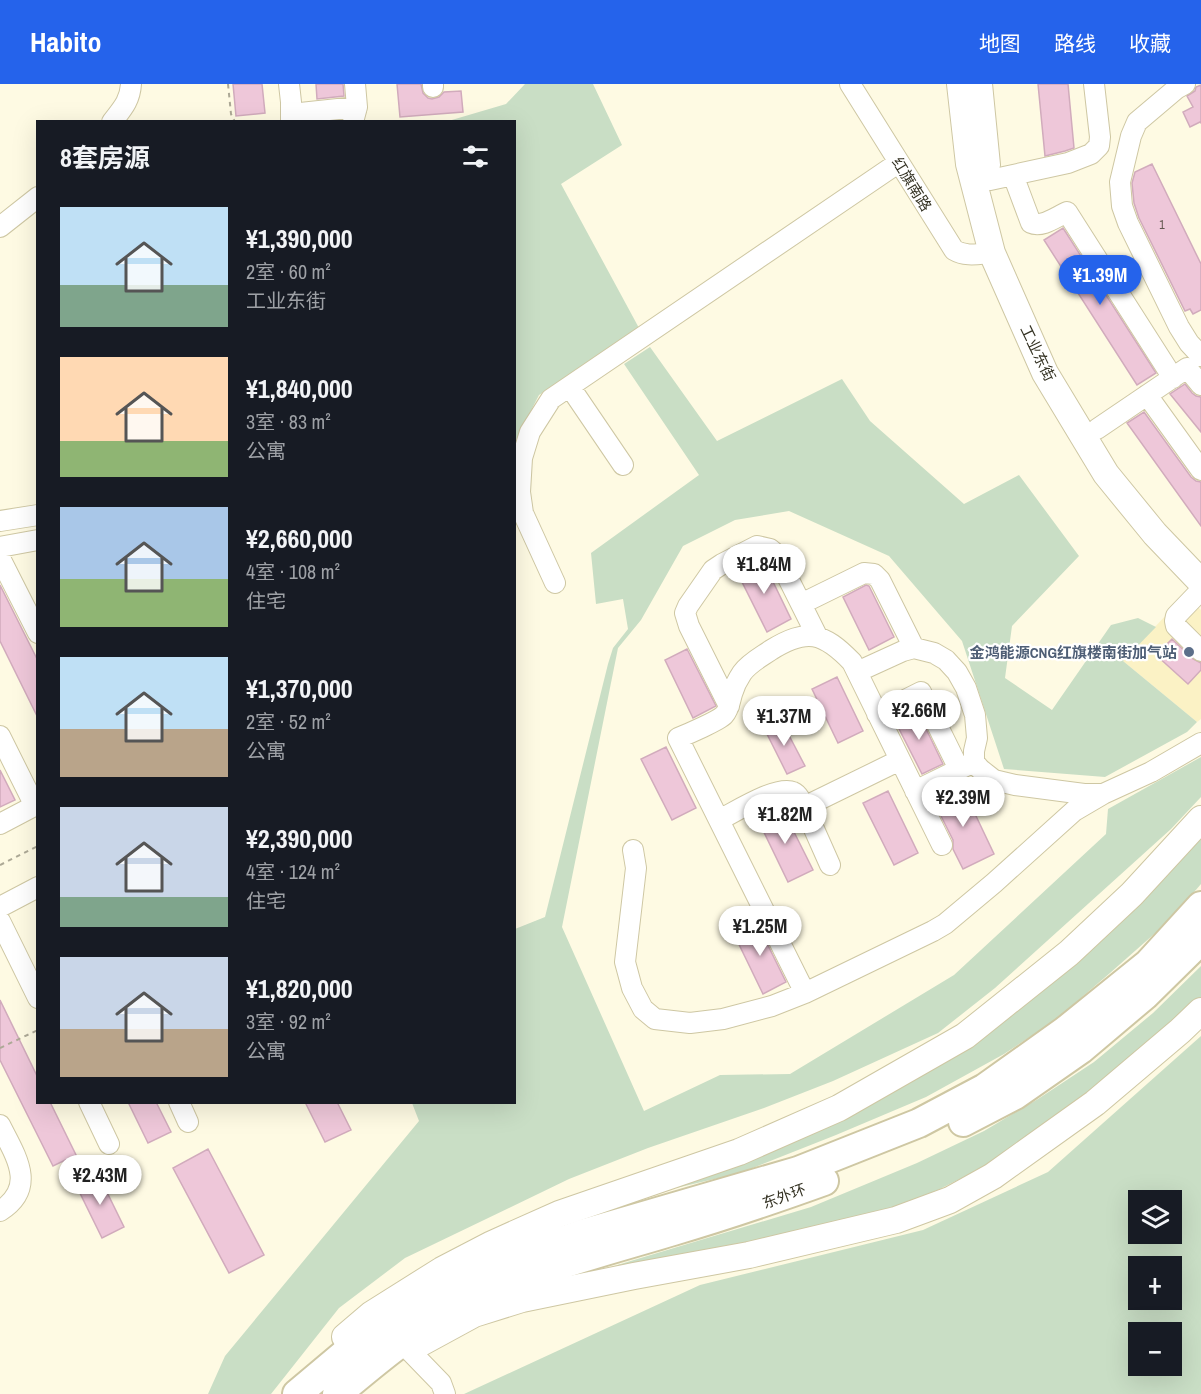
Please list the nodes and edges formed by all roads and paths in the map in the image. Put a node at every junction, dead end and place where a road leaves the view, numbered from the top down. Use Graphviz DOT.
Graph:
graph roads {
  1 [pos="131,84"];
  2 [pos="228,84"];
  3 [pos="289,84"];
  4 [pos="355,84"];
  5 [pos="850,84"];
  6 [pos="960,84"];
  7 [pos="979,84"];
  8 [pos="1094,84"];
  9 [pos="1185,84"];
  10 [pos="355,114"];
  11 [pos="291,118"];
  12 [pos="114,120"];
  13 [pos="234,120"];
  14 [pos="898,164"];
  15 [pos="1002,177"];
  16 [pos="36,198"];
  17 [pos="0,227"];
  18 [pos="992,253"];
  19 [pos="1201,356"];
  20 [pos="1173,378"];
  21 [pos="1201,385"];
  22 [pos="570,387"];
  23 [pos="1147,395"];
  24 [pos="1097,429"];
  25 [pos="623,465"];
  26 [pos="1201,470"];
  27 [pos="36,515"];
  28 [pos="0,521"];
  29 [pos="36,540"];
  30 [pos="0,547"];
  31 [pos="0,558"];
  32 [pos="1201,565"];
  33 [pos="1201,582"];
  34 [pos="555,583"];
  35 [pos="1201,590"];
  36 [pos="801,604"];
  37 [pos="36,629"];
  38 [pos="817,636"];
  39 [pos="914,648"];
  40 [pos="1201,651"];
  41 [pos="857,672"];
  42 [pos="729,706"];
  43 [pos="877,714"];
  44 [pos="0,736"];
  45 [pos="1201,742"];
  46 [pos="900,760"];
  47 [pos="964,762"];
  48 [pos="915,791"];
  49 [pos="1103,794"];
  50 [pos="36,805"];
  51 [pos="804,807"];
  52 [pos="1201,819"];
  53 [pos="719,820"];
  54 [pos="0,824"];
  55 [pos="942,845"];
  56 [pos="36,847"];
  57 [pos="633,850"];
  58 [pos="0,865"];
  59 [pos="830,865"];
  60 [pos="36,888"];
  61 [pos="1201,906"];
  62 [pos="0,907"];
  63 [pos="0,921"];
  64 [pos="1201,939"];
  65 [pos="805,993"];
  66 [pos="36,994"];
  67 [pos="1201,1011"];
  68 [pos="36,1031"];
  69 [pos="0,1048"];
  70 [pos="90,1104"];
  71 [pos="180,1104"];
  72 [pos="188,1122"];
  73 [pos="0,1125"];
  74 [pos="109,1144"];
  75 [pos="0,1211"];
  76 [pos="409,1350"];
  77 [pos="297,1394"];
  78 [pos="337,1394"];
  79 [pos="445,1394"];
  1 -- 12 [label="street"];
  2 -- 13 [label="path"];
  3 -- 11 [label="street"];
  4 -- 10 [label="street"];
  5 -- 14 [label="street, 红旗南路"];
  6 -- 18 [label="main road, 工业东街"];
  7 -- 15 [label="main road, 工业东街"];
  8 -- 15 [label="street"];
  9 -- 19 [label="street"];
  10 -- 11 [label="street"];
  14 -- 18 [label="street, 红旗南路"];
  14 -- 22 [label="street"];
  15 -- 20 [label="street"];
  15 -- 24 [label="main road, 工业东街"];
  16 -- 17 [label="street"];
  18 -- 33 [label="main road, 工业东街"];
  20 -- 21 [label="street"];
  20 -- 23 [label="street"];
  22 -- 25 [label="street"];
  22 -- 34 [label="street"];
  23 -- 24 [label="street"];
  23 -- 26 [label="street"];
  24 -- 32 [label="main road, 工业东街"];
  27 -- 28 [label="street"];
  29 -- 30 [label="street"];
  31 -- 37 [label="street"];
  35 -- 40 [label="street"];
  36 -- 38 [label="street"];
  36 -- 39 [label="street"];
  36 -- 42 [label="street"];
  38 -- 41 [label="street"];
  38 -- 42 [label="street"];
  39 -- 41 [label="street"];
  39 -- 47 [label="street"];
  41 -- 43 [label="street"];
  42 -- 53 [label="street"];
  43 -- 46 [label="street"];
  43 -- 47 [label="street"];
  44 -- 50 [label="street"];
  45 -- 49 [label="street"];
  46 -- 48 [label="street"];
  46 -- 51 [label="street"];
  47 -- 48 [label="street"];
  47 -- 49 [label="street"];
  48 -- 55 [label="street"];
  49 -- 65 [label="street"];
  50 -- 54 [label="street"];
  51 -- 53 [label="street"];
  51 -- 59 [label="street"];
  52 -- 77 [label="main road"];
  53 -- 65 [label="street"];
  56 -- 58 [label="path"];
  57 -- 65 [label="street"];
  60 -- 62 [label="street"];
  61 -- 77 [label="highway"];
  63 -- 66 [label="street"];
  64 -- 78 [label="highway, 东外环"];
  67 -- 76 [label="main road"];
  68 -- 69 [label="path"];
  70 -- 74 [label="street"];
  71 -- 72 [label="street"];
  73 -- 75 [label="street"];
  76 -- 78 [label="main road"];
  76 -- 79 [label="street"];
}
